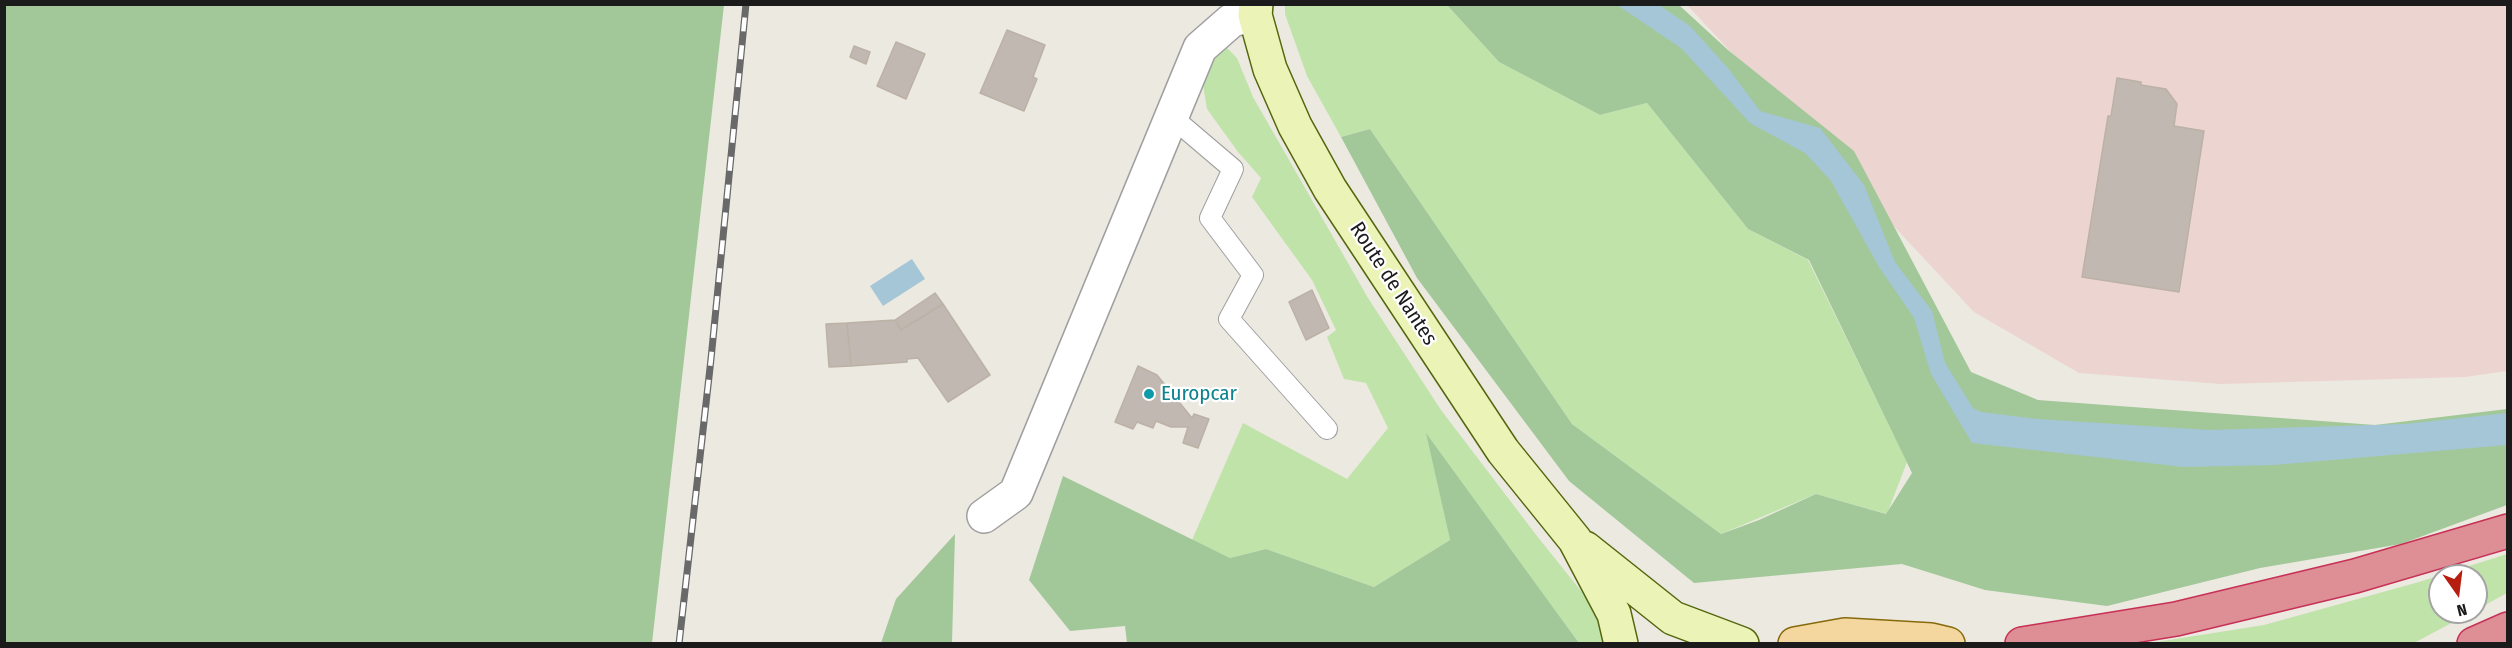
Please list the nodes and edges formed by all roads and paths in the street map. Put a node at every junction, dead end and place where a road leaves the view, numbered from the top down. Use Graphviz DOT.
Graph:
graph roads {
  1 [pos="1256,10"];
  2 [pos="1173,118"];
  3 [pos="1328,429"];
  4 [pos="984,516"];
  5 [pos="2508,531"];
  6 [pos="1575,540"];
  7 [pos="2508,629"];
  8 [pos="2508,636"];
  9 [pos="1621,644"];
  10 [pos="1742,644"];
  11 [pos="1794,644"];
  12 [pos="1947,644"];
  13 [pos="2022,644"];
  14 [pos="2474,644"];
  15 [pos="2497,644"];
  1 -- 2 [label="street"];
  1 -- 6 [label="main road, Route de Nantes"];
  2 -- 3 [label="lane"];
  2 -- 4 [label="street"];
  5 -- 13 [label="highway"];
  6 -- 9 [label="main road, Route de Nantes"];
  6 -- 10 [label="main road, Route de Nantes"];
  7 -- 14 [label="highway"];
  8 -- 15 [label="highway"];
  11 -- 12 [label="main road"];
}
